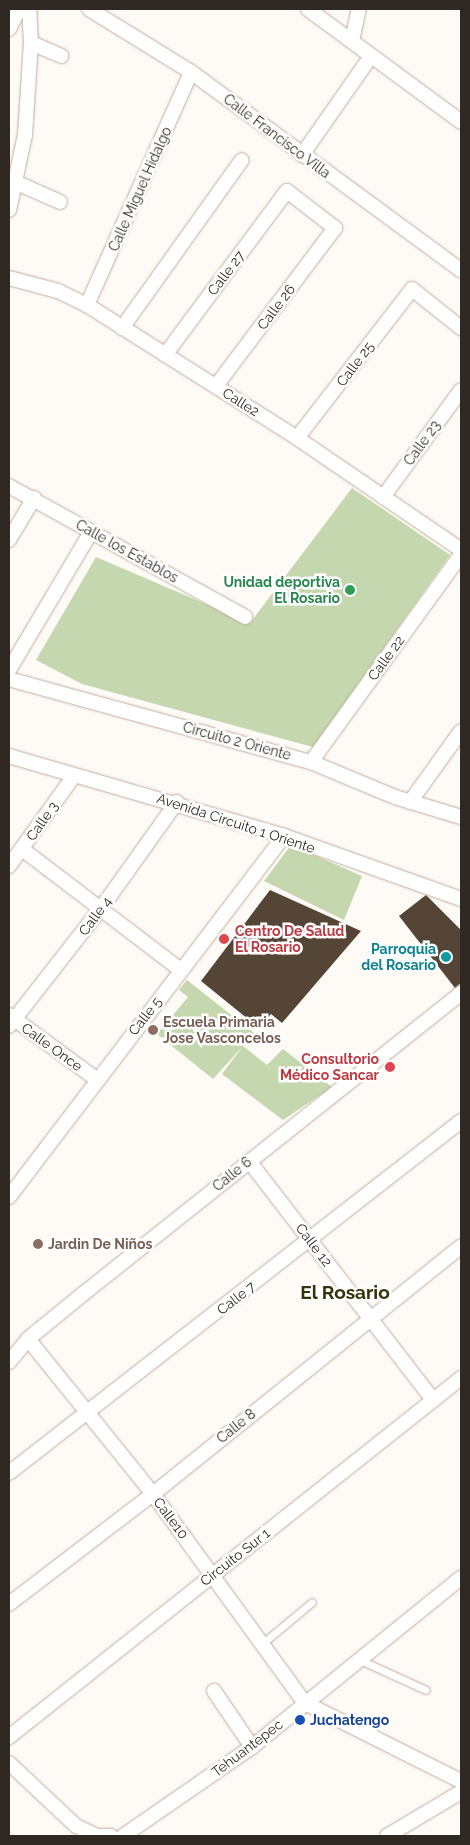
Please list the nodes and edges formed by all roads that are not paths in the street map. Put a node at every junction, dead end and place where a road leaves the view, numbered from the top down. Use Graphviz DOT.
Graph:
graph roads {
  1 [pos="18,9"];
  2 [pos="29,9"];
  3 [pos="89,9"];
  4 [pos="308,9"];
  5 [pos="359,9"];
  6 [pos="9,28"];
  7 [pos="352,41"];
  8 [pos="31,43"];
  9 [pos="61,56"];
  10 [pos="371,56"];
  11 [pos="191,72"];
  12 [pos="461,122"];
  13 [pos="302,155"];
  14 [pos="242,160"];
  15 [pos="18,183"];
  16 [pos="60,202"];
  17 [pos="9,210"];
  18 [pos="335,228"];
  19 [pos="461,270"];
  20 [pos="9,278"];
  21 [pos="87,306"];
  22 [pos="122,328"];
  23 [pos="461,328"];
  24 [pos="165,355"];
  25 [pos="216,386"];
  26 [pos="461,390"];
  27 [pos="298,438"];
  28 [pos="9,486"];
  29 [pos="383,497"];
  30 [pos="34,498"];
  31 [pos="91,532"];
  32 [pos="9,540"];
  33 [pos="461,550"];
  34 [pos="461,554"];
  35 [pos="246,617"];
  36 [pos="9,670"];
  37 [pos="9,679"];
  38 [pos="461,731"];
  39 [pos="9,756"];
  40 [pos="312,762"];
  41 [pos="74,776"];
  42 [pos="177,802"];
  43 [pos="410,802"];
  44 [pos="461,818"];
  45 [pos="284,836"];
  46 [pos="22,849"];
  47 [pos="9,866"];
  48 [pos="461,899"];
  49 [pos="102,907"];
  50 [pos="180,970"];
  51 [pos="461,993"];
  52 [pos="10,1020"];
  53 [pos="96,1079"];
  54 [pos="461,1121"];
  55 [pos="249,1160"];
  56 [pos="9,1197"];
  57 [pos="310,1240"];
  58 [pos="461,1246"];
  59 [pos="371,1320"];
  60 [pos="28,1339"];
  61 [pos="9,1362"];
  62 [pos="461,1378"];
  63 [pos="433,1400"];
  64 [pos="88,1414"];
  65 [pos="9,1473"];
  66 [pos="153,1494"];
  67 [pos="214,1574"];
  68 [pos="461,1578"];
  69 [pos="312,1602"];
  70 [pos="9,1604"];
  71 [pos="264,1642"];
  72 [pos="357,1659"];
  73 [pos="426,1690"];
  74 [pos="214,1691"];
  75 [pos="305,1703"];
  76 [pos="9,1737"];
  77 [pos="252,1747"];
  78 [pos="9,1763"];
  79 [pos="461,1780"];
  80 [pos="461,1792"];
  81 [pos="111,1836"];
  82 [pos="122,1836"];
  83 [pos="387,1836"];
  1 -- 6 [label="street"];
  2 -- 8 [label="street"];
  3 -- 11 [label="street, Calle Francisco Villa"];
  4 -- 7 [label="street"];
  5 -- 7 [label="street"];
  7 -- 10 [label="street"];
  8 -- 9 [label="street"];
  8 -- 15 [label="street"];
  10 -- 12 [label="street"];
  10 -- 13 [label="street"];
  11 -- 13 [label="street, Calle Francisco Villa"];
  11 -- 21 [label="street, Calle Miguel Hidalgo"];
  13 -- 19 [label="street, Calle Francisco Villa"];
  14 -- 22 [label="street"];
  15 -- 16 [label="street"];
  15 -- 17 [label="street"];
  18 -- 24 [label="street, Calle 27"];
  18 -- 25 [label="street, Calle 26"];
  20 -- 21 [label="street, Calle2"];
  21 -- 22 [label="street, Calle2"];
  22 -- 24 [label="street, Calle2"];
  23 -- 27 [label="street, Calle 25"];
  24 -- 25 [label="street, Calle2"];
  25 -- 27 [label="street, Calle2"];
  26 -- 29 [label="street, Calle 23"];
  27 -- 29 [label="street, Calle2"];
  28 -- 30 [label="street, Calle los Establos"];
  29 -- 33 [label="street, Calle2"];
  30 -- 31 [label="street, Calle los Establos"];
  30 -- 32 [label="street"];
  31 -- 35 [label="street, Calle los Establos"];
  31 -- 36 [label="street"];
  34 -- 40 [label="street, Calle 22"];
  37 -- 40 [label="street, Circuito 2 Oriente"];
  38 -- 43 [label="street"];
  39 -- 41 [label="street, Avenida Circuito 1 Oriente"];
  40 -- 43 [label="street, Circuito 2 Oriente"];
  41 -- 42 [label="street, Avenida Circuito 1 Oriente"];
  41 -- 46 [label="street, Calle 3"];
  42 -- 45 [label="street, Avenida Circuito 1 Oriente"];
  42 -- 49 [label="street, Calle 4"];
  43 -- 44 [label="street, Circuito 2 Oriente"];
  45 -- 48 [label="street, Avenida Circuito 1 Oriente"];
  45 -- 50 [label="street, Calle 5"];
  46 -- 47 [label="street, Calle 3"];
  46 -- 49 [label="street"];
  49 -- 50 [label="street"];
  49 -- 52 [label="street, Calle 4"];
  50 -- 53 [label="street, Calle 5"];
  51 -- 55 [label="street, Calle 6"];
  52 -- 53 [label="street, Calle Once"];
  53 -- 56 [label="street, Calle 5"];
  54 -- 57 [label="street, Calle 7"];
  55 -- 57 [label="street, Calle 12"];
  55 -- 60 [label="street, Calle 6"];
  57 -- 59 [label="street, Calle 12"];
  57 -- 64 [label="street, Calle 7"];
  58 -- 59 [label="street, Calle 8"];
  59 -- 63 [label="street, Calle 12"];
  59 -- 66 [label="street, Calle 8"];
  60 -- 61 [label="street, Calle 6"];
  60 -- 64 [label="street, Calle10"];
  62 -- 63 [label="street, Circuito Sur 1"];
  63 -- 67 [label="street, Circuito Sur 1"];
  64 -- 65 [label="street, Calle 7"];
  64 -- 66 [label="street, Calle10"];
  66 -- 67 [label="street, Calle10"];
  66 -- 70 [label="street, Calle 8"];
  67 -- 71 [label="street, Calle10"];
  67 -- 76 [label="street, Circuito Sur 1"];
  68 -- 72 [label="street, Tehuantepec"];
  69 -- 71 [label="lane"];
  71 -- 75 [label="street, Calle10"];
  72 -- 73 [label="lane"];
  72 -- 75 [label="street, Tehuantepec"];
  74 -- 77 [label="street"];
  75 -- 77 [label="street, Tehuantepec"];
  75 -- 79 [label="street"];
  77 -- 82 [label="street, Tehuantepec"];
  78 -- 81 [label="street"];
  80 -- 83 [label="street"];
}
